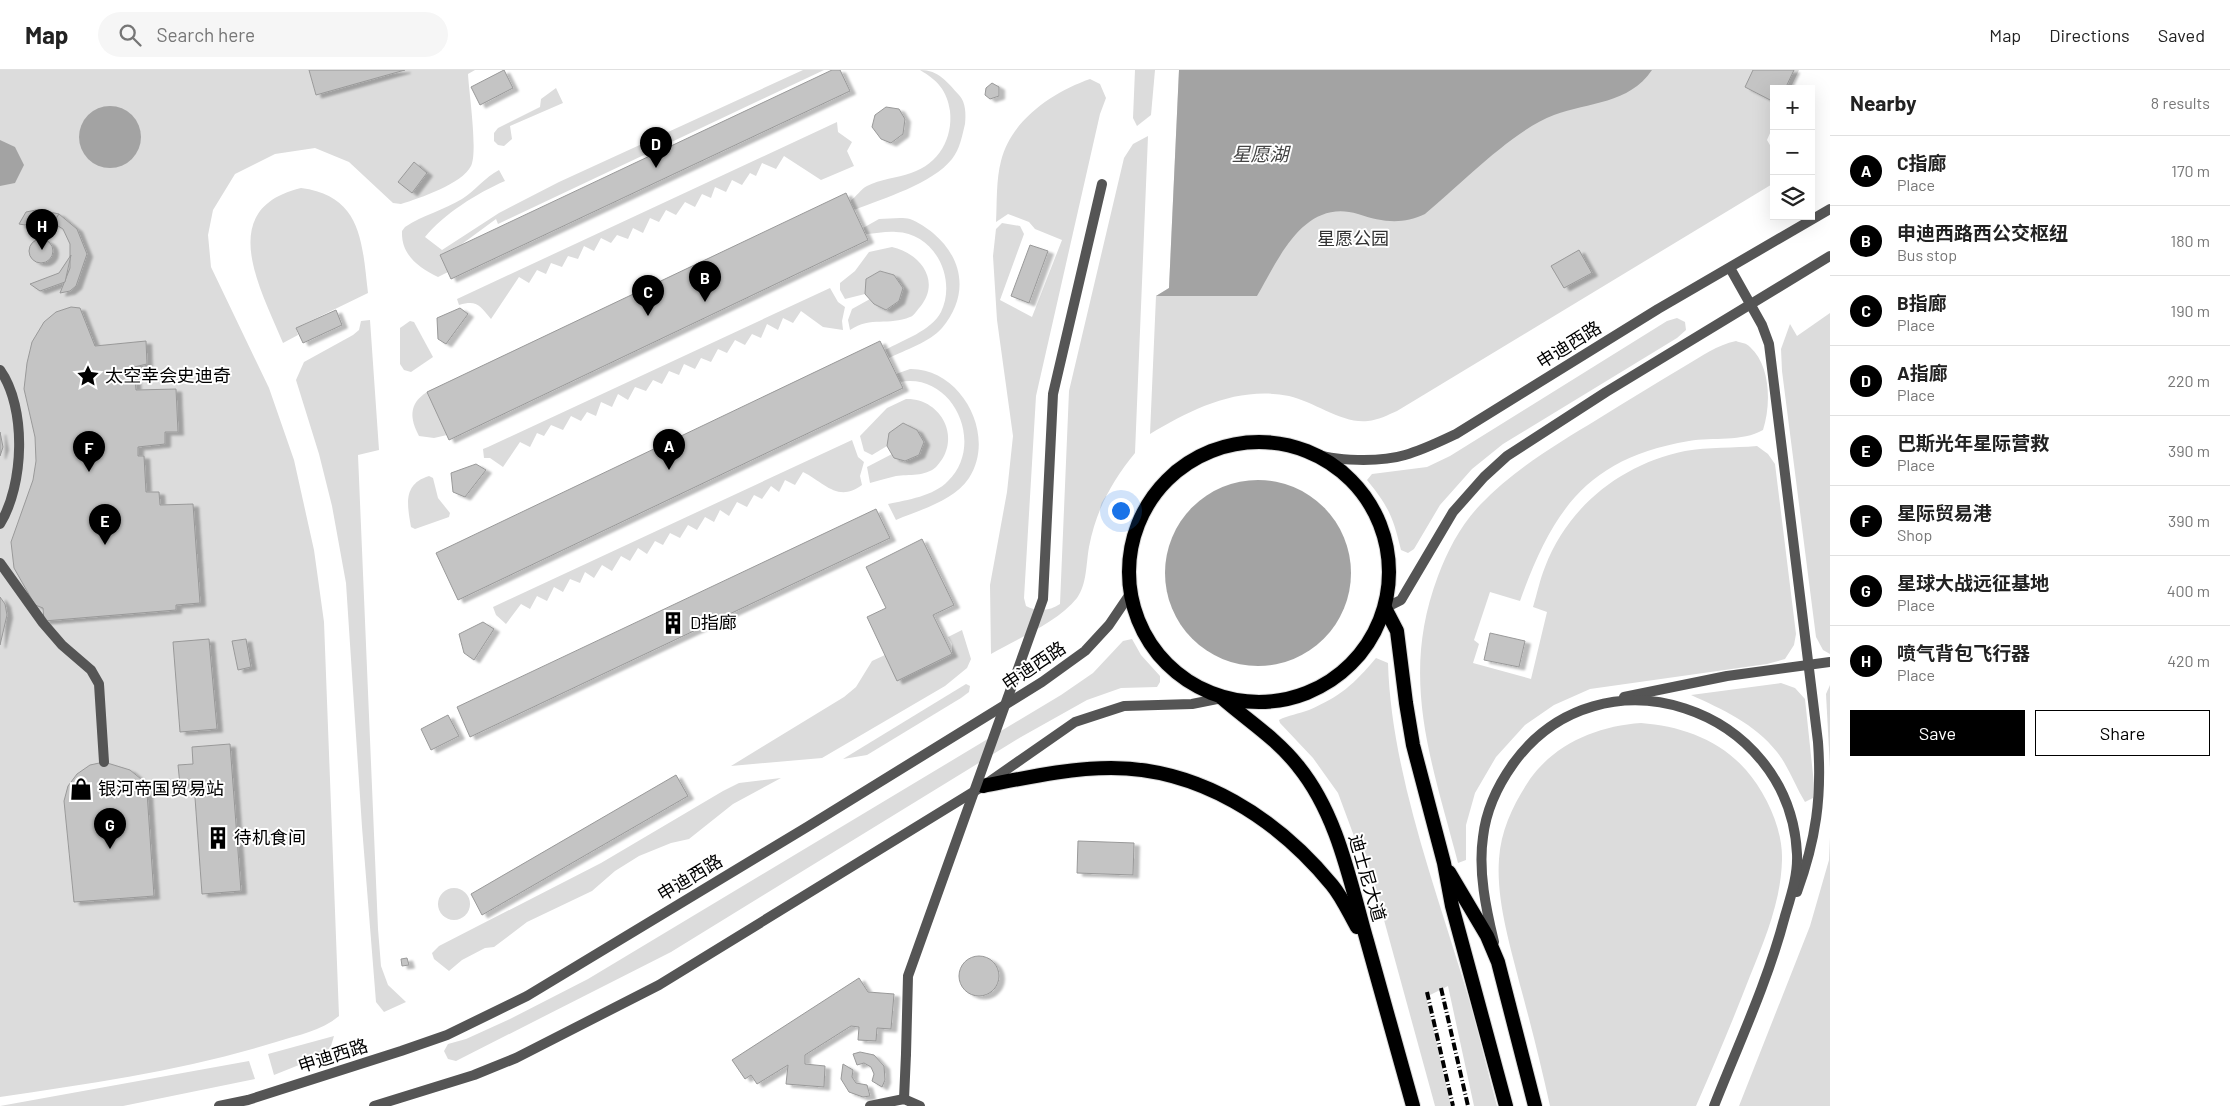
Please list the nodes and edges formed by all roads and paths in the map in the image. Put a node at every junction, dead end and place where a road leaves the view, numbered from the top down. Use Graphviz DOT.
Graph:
graph roads {
  1 [pos="1102,184"];
  2 [pos="1830,209"];
  3 [pos="1830,256"];
  4 [pos="1730,268"];
  5 [pos="1750,304"];
  6 [pos="0,370"];
  7 [pos="1312,452"];
  8 [pos="0,524"];
  9 [pos="0,563"];
  10 [pos="1130,594"];
  11 [pos="1385,608"];
  12 [pos="1830,662"];
  13 [pos="1809,666"];
  14 [pos="1222,698"];
  15 [pos="1590,708"];
  16 [pos="104,762"];
  17 [pos="983,786"];
  18 [pos="1444,863"];
  19 [pos="1368,945"];
  20 [pos="1498,962"];
  21 [pos="1762,987"];
  22 [pos="904,1099"];
  23 [pos="219,1106"];
  24 [pos="374,1106"];
  25 [pos="870,1106"];
  26 [pos="920,1106"];
  27 [pos="1413,1106"];
  28 [pos="1506,1106"];
  29 [pos="1535,1106"];
  30 [pos="1714,1106"];
  1 -- 22 [label="street, bridge"];
  2 -- 4 [label="street, 申迪西路"];
  3 -- 5 [label="street"];
  4 -- 5 [label="street"];
  4 -- 7 [label="street, 申迪西路"];
  5 -- 11 [label="street"];
  5 -- 13 [label="street"];
  6 -- 8 [label="street"];
  7 -- 10 [label="highway"];
  7 -- 11 [label="highway"];
  9 -- 16 [label="street"];
  10 -- 14 [label="highway"];
  10 -- 23 [label="street, 申迪西路"];
  11 -- 14 [label="highway"];
  11 -- 18 [label="highway"];
  12 -- 13 [label="street"];
  13 -- 15 [label="street"];
  13 -- 21 [label="street"];
  14 -- 17 [label="street"];
  14 -- 19 [label="highway, 迪士尼大道"];
  15 -- 20 [label="street"];
  15 -- 21 [label="street"];
  17 -- 19 [label="highway"];
  17 -- 24 [label="street"];
  18 -- 20 [label="highway"];
  18 -- 28 [label="highway"];
  19 -- 27 [label="highway, 迪士尼大道"];
  20 -- 29 [label="highway"];
  21 -- 30 [label="street"];
  22 -- 25 [label="street"];
  22 -- 26 [label="street"];
}
